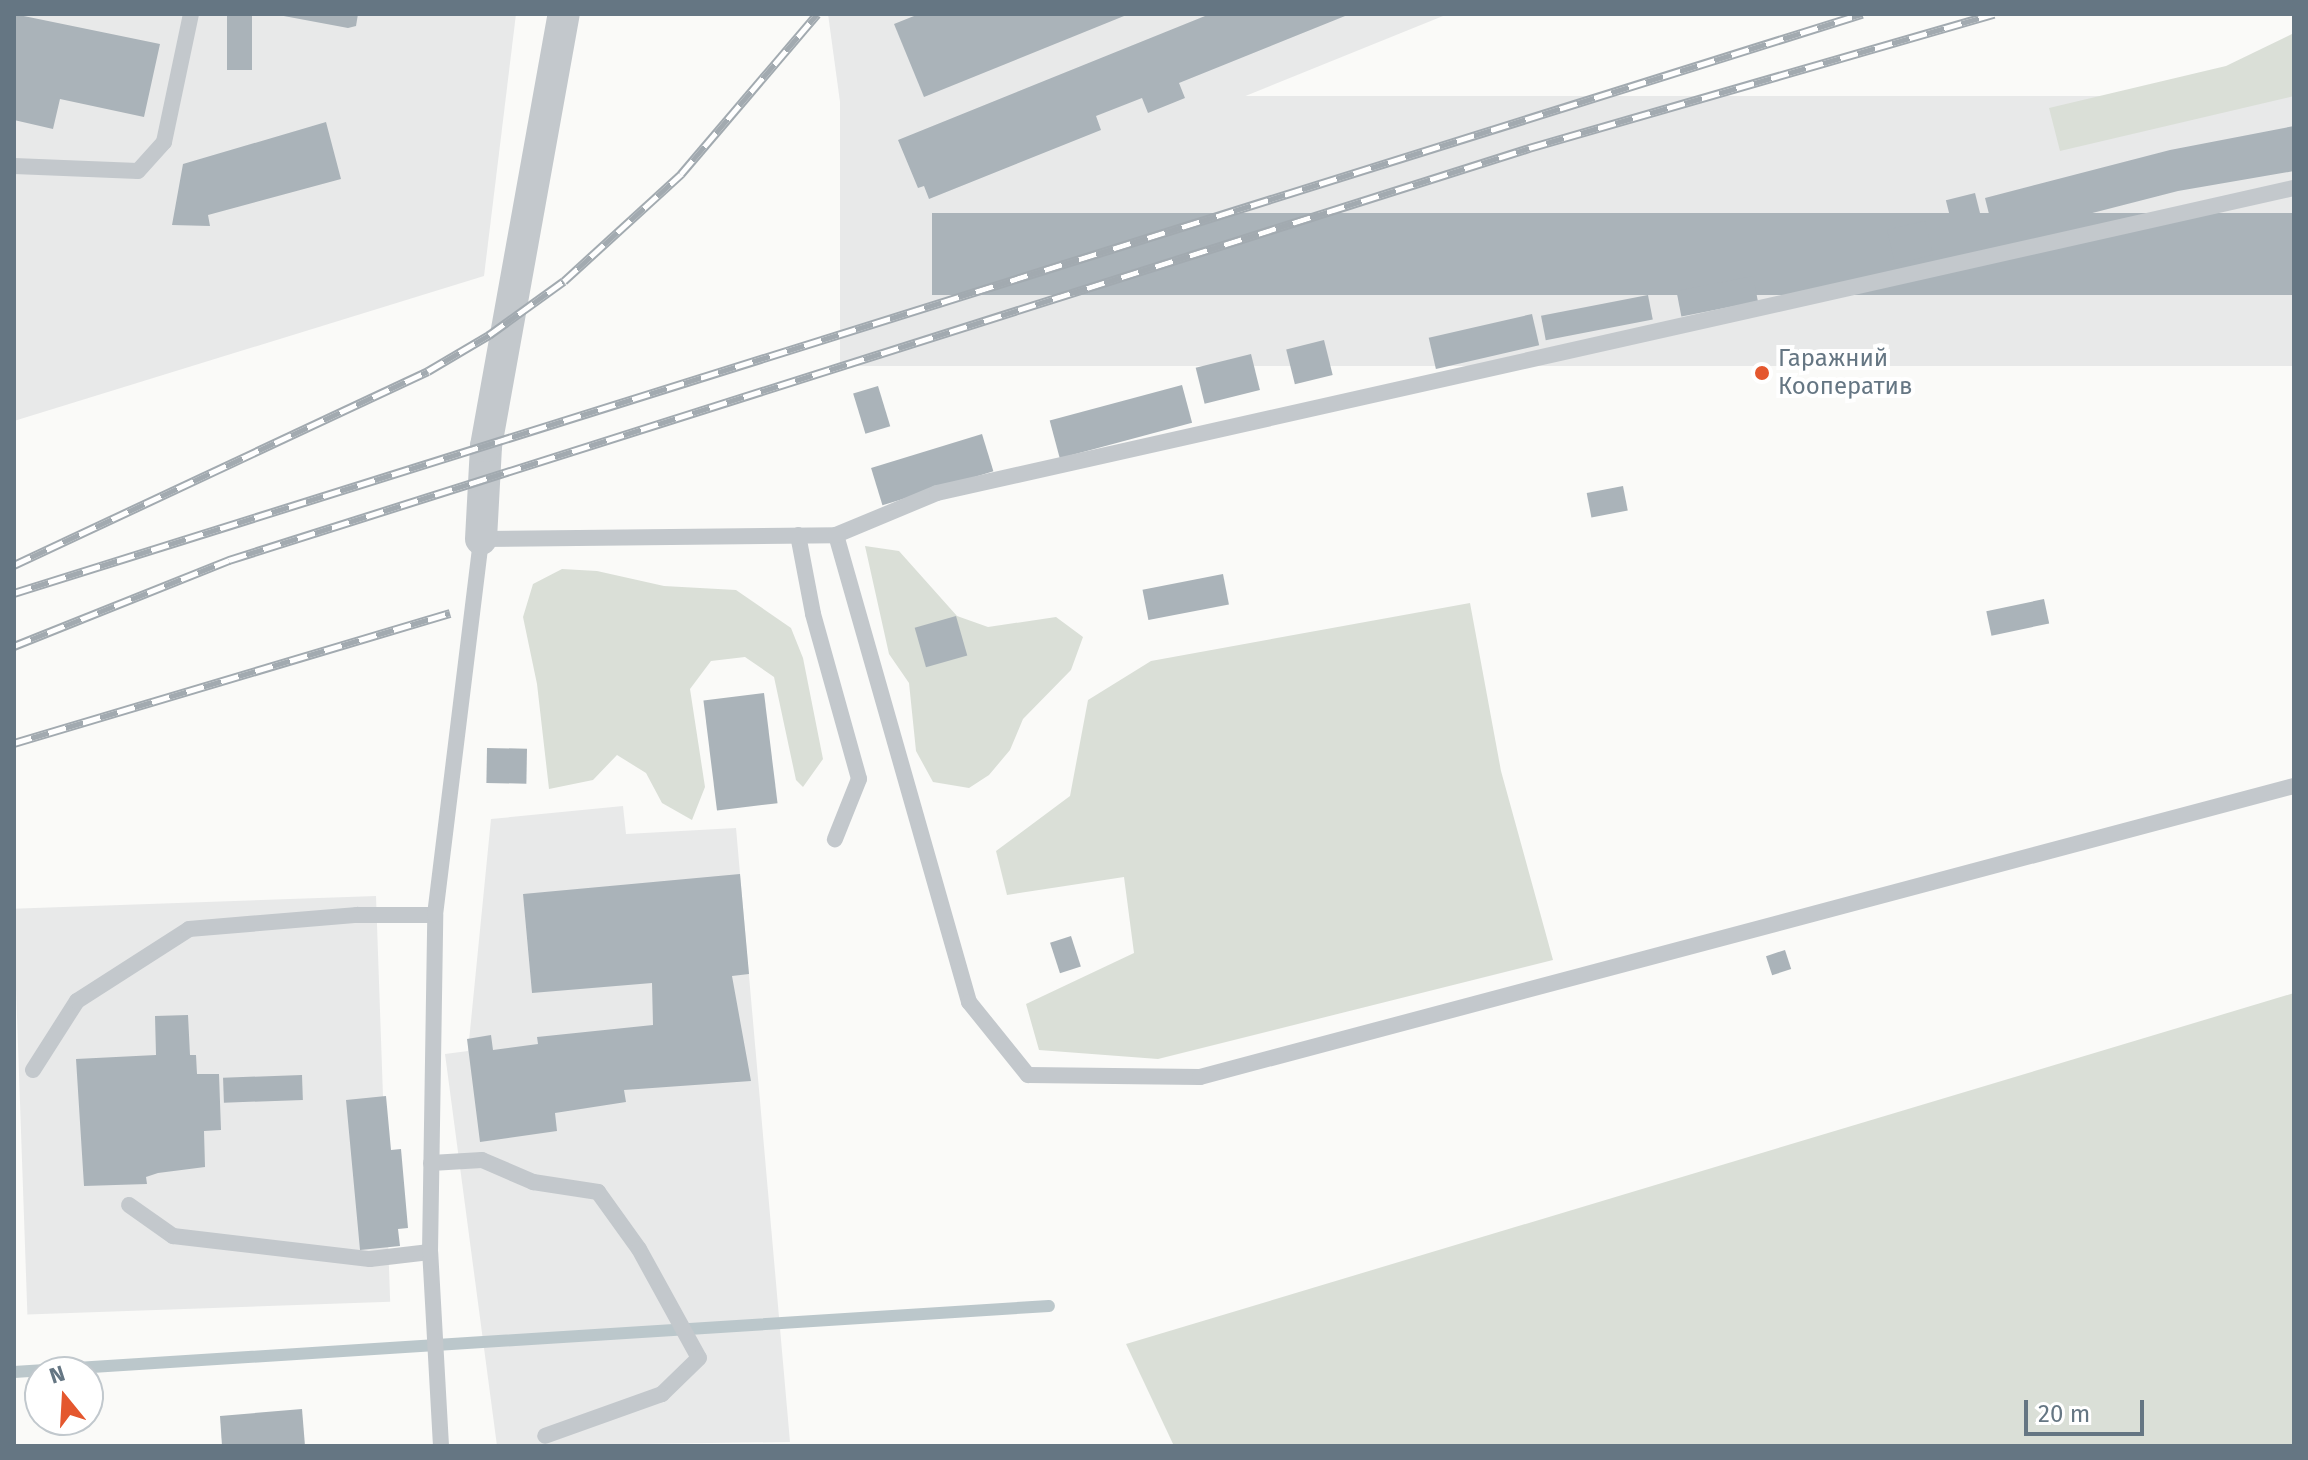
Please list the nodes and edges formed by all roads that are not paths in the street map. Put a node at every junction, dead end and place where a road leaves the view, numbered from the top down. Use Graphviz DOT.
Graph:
graph roads {
  1 [pos="191,14"];
  2 [pos="564,14"];
  3 [pos="14,166"];
  4 [pos="2294,188"];
  5 [pos="798,535"];
  6 [pos="836,535"];
  7 [pos="481,539"];
  8 [pos="2294,786"];
  9 [pos="835,839"];
  10 [pos="435,915"];
  11 [pos="33,1070"];
  12 [pos="431,1163"];
  13 [pos="129,1205"];
  14 [pos="430,1252"];
  15 [pos="545,1436"];
  16 [pos="441,1446"];
  1 -- 3 [label="lane"];
  2 -- 7 [label="street"];
  4 -- 6 [label="lane"];
  5 -- 6 [label="lane"];
  5 -- 7 [label="lane"];
  5 -- 9 [label="lane"];
  6 -- 8 [label="lane"];
  7 -- 10 [label="lane"];
  10 -- 11 [label="lane"];
  10 -- 12 [label="lane"];
  12 -- 14 [label="lane"];
  12 -- 15 [label="lane"];
  13 -- 14 [label="lane"];
  14 -- 16 [label="lane"];
}
